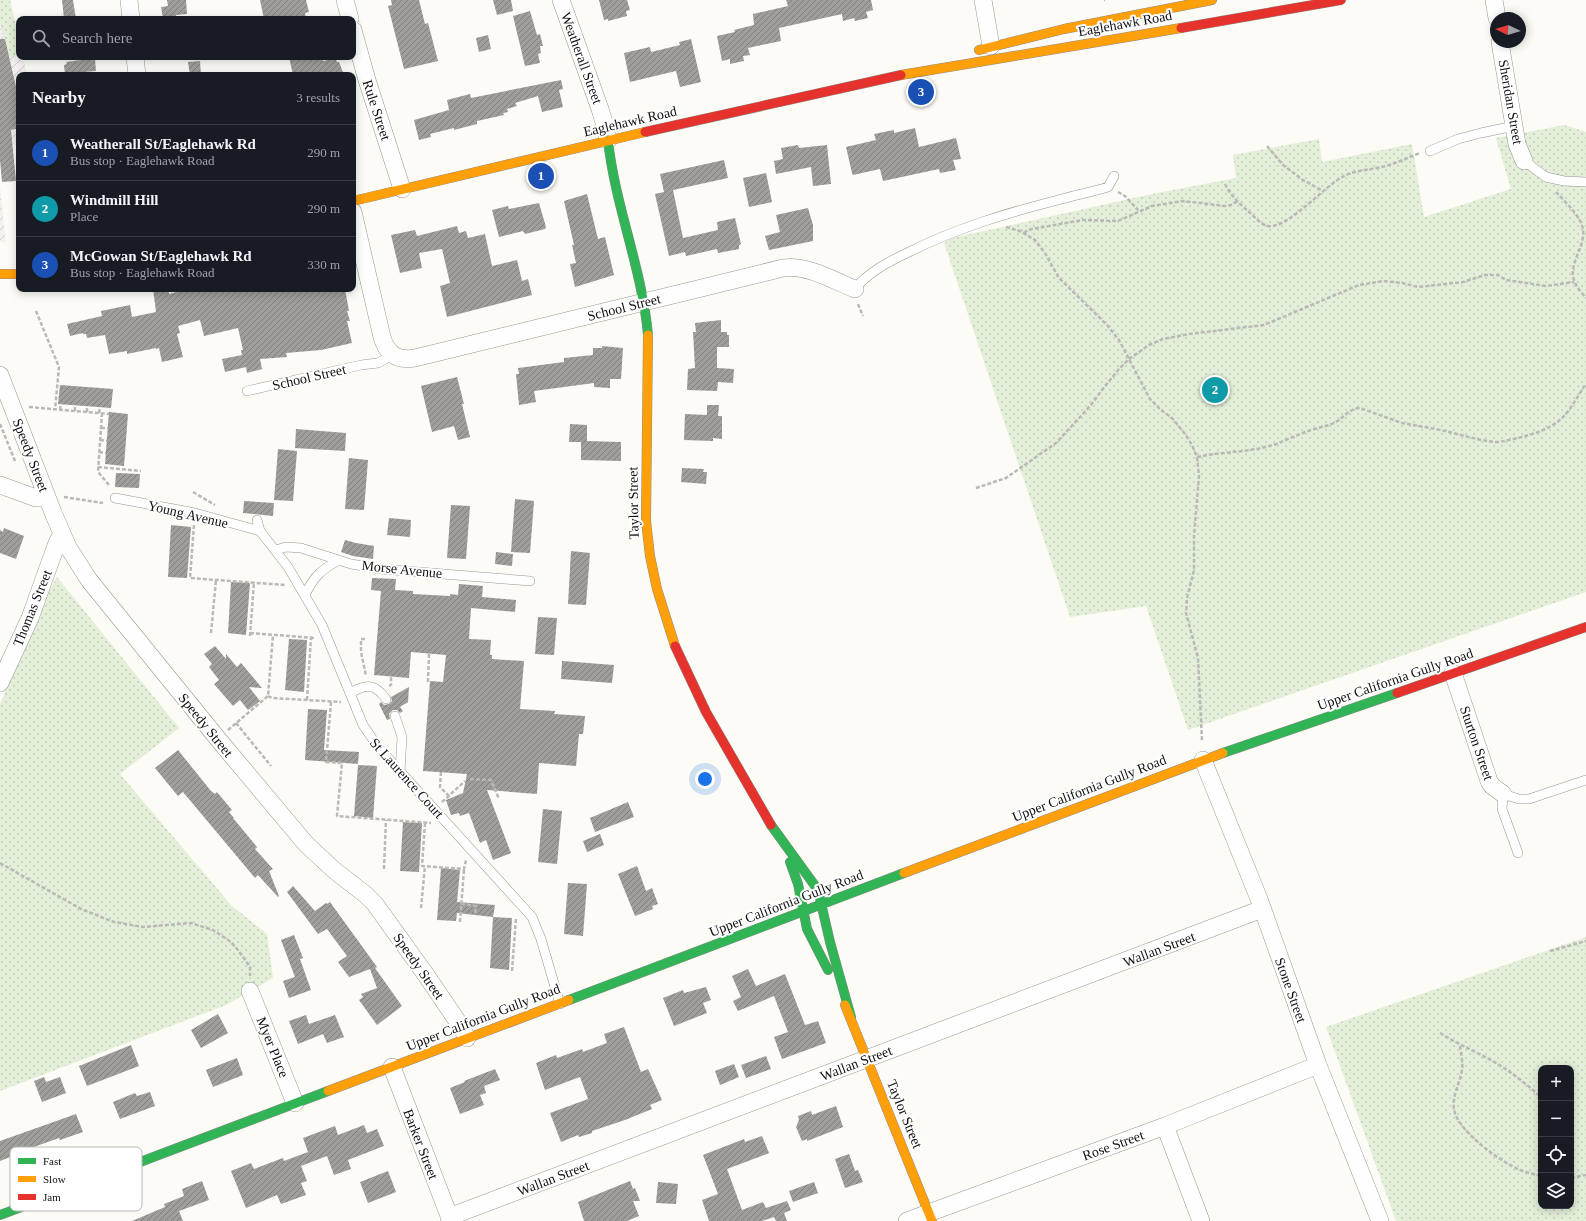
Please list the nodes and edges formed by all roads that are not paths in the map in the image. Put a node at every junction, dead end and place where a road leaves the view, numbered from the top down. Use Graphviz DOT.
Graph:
graph roads {
  1 [pos="129,0"];
  2 [pos="345,0"];
  3 [pos="560,0"];
  4 [pos="984,0"];
  5 [pos="1212,0"];
  6 [pos="1341,0"];
  7 [pos="1494,0"];
  8 [pos="1495,12"];
  9 [pos="131,16"];
  10 [pos="349,16"];
  11 [pos="356,41"];
  12 [pos="1501,48"];
  13 [pos="973,52"];
  14 [pos="993,53"];
  15 [pos="960,56"];
  16 [pos="135,60"];
  17 [pos="137,72"];
  18 [pos="914,72"];
  19 [pos="1514,126"];
  20 [pos="608,140"];
  21 [pos="1430,151"];
  22 [pos="1524,161"];
  23 [pos="1114,176"];
  24 [pos="1586,182"];
  25 [pos="402,189"];
  26 [pos="356,199"];
  27 [pos="356,225"];
  28 [pos="0,274"];
  29 [pos="16,274"];
  30 [pos="855,290"];
  31 [pos="645,302"];
  32 [pos="392,355"];
  33 [pos="0,375"];
  34 [pos="247,391"];
  35 [pos="0,485"];
  36 [pos="52,497"];
  37 [pos="115,498"];
  38 [pos="257,520"];
  39 [pos="260,531"];
  40 [pos="62,533"];
  41 [pos="275,550"];
  42 [pos="339,560"];
  43 [pos="530,581"];
  44 [pos="305,595"];
  45 [pos="1586,627"];
  46 [pos="1453,673"];
  47 [pos="0,682"];
  48 [pos="350,693"];
  49 [pos="386,700"];
  50 [pos="395,716"];
  51 [pos="1203,760"];
  52 [pos="400,771"];
  53 [pos="1586,780"];
  54 [pos="1503,794"];
  55 [pos="780,839"];
  56 [pos="1518,853"];
  57 [pos="822,904"];
  58 [pos="1262,909"];
  59 [pos="803,911"];
  60 [pos="250,991"];
  61 [pos="560,1004"];
  62 [pos="851,1017"];
  63 [pos="467,1038"];
  64 [pos="868,1059"];
  65 [pos="1318,1065"];
  66 [pos="392,1067"];
  67 [pos="295,1103"];
  68 [pos="1165,1126"];
  69 [pos="142,1161"];
  70 [pos="11,1211"];
  71 [pos="0,1215"];
  72 [pos="930,1217"];
  73 [pos="450,1219"];
  74 [pos="907,1221"];
  75 [pos="1201,1221"];
  76 [pos="1380,1221"];
  1 -- 9 [label="street"];
  2 -- 10 [label="street"];
  3 -- 20 [label="street, Weatherall Street"];
  4 -- 14 [label="street"];
  5 -- 14 [label="street, Eaglehawk Road"];
  6 -- 14 [label="street, Eaglehawk Road"];
  7 -- 8 [label="street"];
  11 -- 25 [label="street, Rule Street"];
  12 -- 19 [label="street, Sheridan Street"];
  13 -- 14 [label="street, Eaglehawk Road"];
  14 -- 18 [label="street, Eaglehawk Road"];
  15 -- 18 [label="street, Eaglehawk Road"];
  16 -- 17 [label="street"];
  18 -- 20 [label="street, Eaglehawk Road"];
  19 -- 21 [label="lane"];
  19 -- 22 [label="street, Sheridan Street"];
  20 -- 25 [label="street, Eaglehawk Road"];
  20 -- 31 [label="street, Taylor Street"];
  22 -- 24 [label="lane"];
  23 -- 30 [label="lane"];
  25 -- 26 [label="street, Eaglehawk Road"];
  27 -- 32 [label="street"];
  28 -- 29 [label="street"];
  30 -- 31 [label="street, School Street"];
  31 -- 32 [label="street, School Street"];
  31 -- 55 [label="street, Taylor Street"];
  32 -- 34 [label="lane, School Street"];
  33 -- 36 [label="street, Speedy Street"];
  35 -- 36 [label="street"];
  36 -- 40 [label="street, Speedy Street"];
  37 -- 39 [label="lane, Young Avenue"];
  38 -- 39 [label="lane, St Laurence Court"];
  39 -- 41 [label="lane, St Laurence Court"];
  40 -- 47 [label="street, Thomas Street"];
  40 -- 63 [label="street, Speedy Street"];
  41 -- 42 [label="lane, Morse Avenue"];
  41 -- 44 [label="lane, St Laurence Court"];
  42 -- 43 [label="lane, Morse Avenue"];
  42 -- 44 [label="lane"];
  44 -- 48 [label="lane, St Laurence Court"];
  45 -- 46 [label="street, Upper California Gully Road"];
  46 -- 51 [label="street, Upper California Gully Road"];
  46 -- 54 [label="street, Sturton Street"];
  48 -- 49 [label="lane"];
  48 -- 52 [label="lane, St Laurence Court"];
  50 -- 52 [label="lane"];
  51 -- 57 [label="street, Upper California Gully Road"];
  51 -- 58 [label="street, Stone Street"];
  52 -- 61 [label="lane, St Laurence Court"];
  53 -- 54 [label="lane"];
  54 -- 56 [label="lane, Sturton Street"];
  55 -- 57 [label="street, Taylor Street"];
  55 -- 59 [label="street, Taylor Street"];
  57 -- 59 [label="street, Upper California Gully Road"];
  57 -- 62 [label="street, Taylor Street"];
  58 -- 64 [label="street, Wallan Street"];
  58 -- 65 [label="street, Stone Street"];
  59 -- 61 [label="street, Upper California Gully Road"];
  59 -- 62 [label="street, Taylor Street"];
  60 -- 67 [label="street, Myer Place"];
  61 -- 63 [label="street, Upper California Gully Road"];
  62 -- 64 [label="street, Taylor Street"];
  63 -- 66 [label="street, Upper California Gully Road"];
  64 -- 72 [label="street, Taylor Street"];
  64 -- 73 [label="street, Wallan Street"];
  65 -- 68 [label="street, Rose Street"];
  65 -- 76 [label="street, Stone Street"];
  66 -- 67 [label="street, Upper California Gully Road"];
  66 -- 73 [label="street, Barker Street"];
  67 -- 69 [label="street, Upper California Gully Road"];
  68 -- 72 [label="street, Rose Street"];
  68 -- 75 [label="street"];
  70 -- 71 [label="street, Upper California Gully Road"];
  72 -- 74 [label="street, Rose Street"];
}
